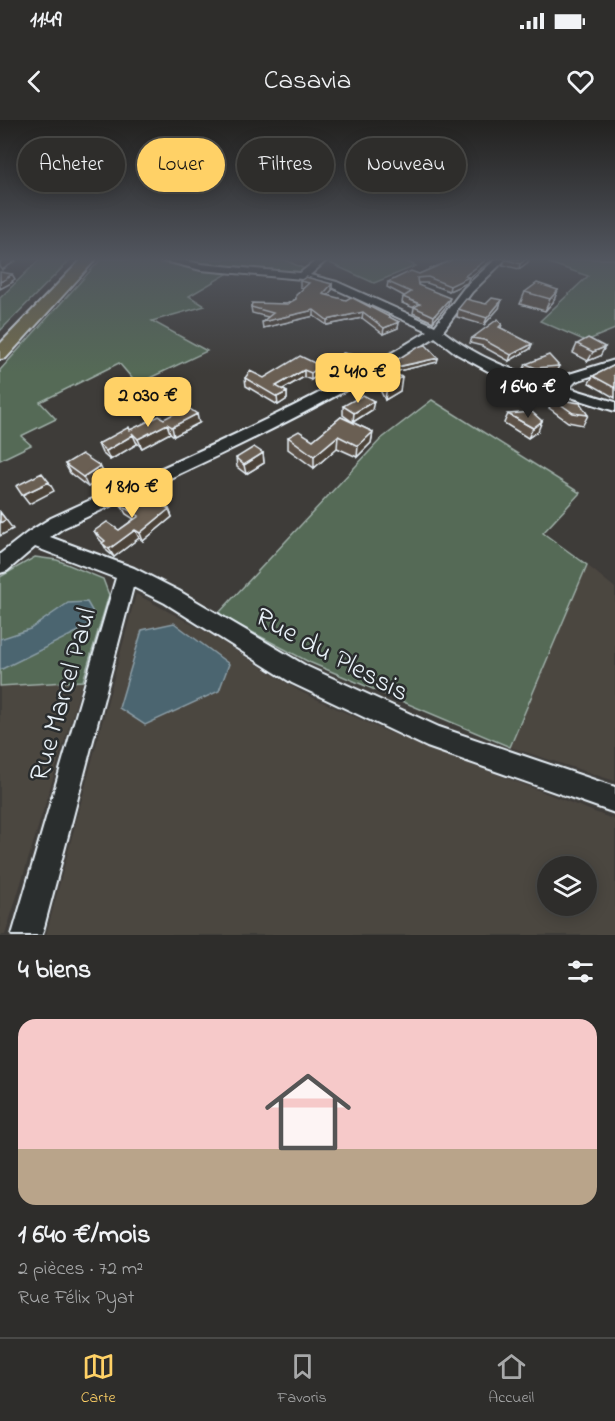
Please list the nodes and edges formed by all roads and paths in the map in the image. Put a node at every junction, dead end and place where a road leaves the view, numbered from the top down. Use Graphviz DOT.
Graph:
graph roads {
  1 [pos="42,297"];
  2 [pos="54,297"];
  3 [pos="366,297"];
  4 [pos="446,297"];
  5 [pos="463,297"];
  6 [pos="459,302"];
  7 [pos="437,331"];
  8 [pos="0,340"];
  9 [pos="0,354"];
  10 [pos="615,364"];
  11 [pos="560,389"];
  12 [pos="615,407"];
  13 [pos="33,538"];
  14 [pos="0,565"];
  15 [pos="127,574"];
  16 [pos="615,800"];
  17 [pos="27,935"];
  1 -- 8 [label="highway"];
  2 -- 9 [label="highway"];
  3 -- 7 [label="street"];
  4 -- 6 [label="street"];
  5 -- 6 [label="street"];
  6 -- 7 [label="street"];
  7 -- 11 [label="street"];
  7 -- 13 [label="street"];
  10 -- 11 [label="street"];
  11 -- 12 [label="street"];
  13 -- 14 [label="street"];
  13 -- 15 [label="street, Rue du Plessis"];
  15 -- 16 [label="street, Rue du Plessis"];
  15 -- 17 [label="street, Rue Marcel Paul"];
}
